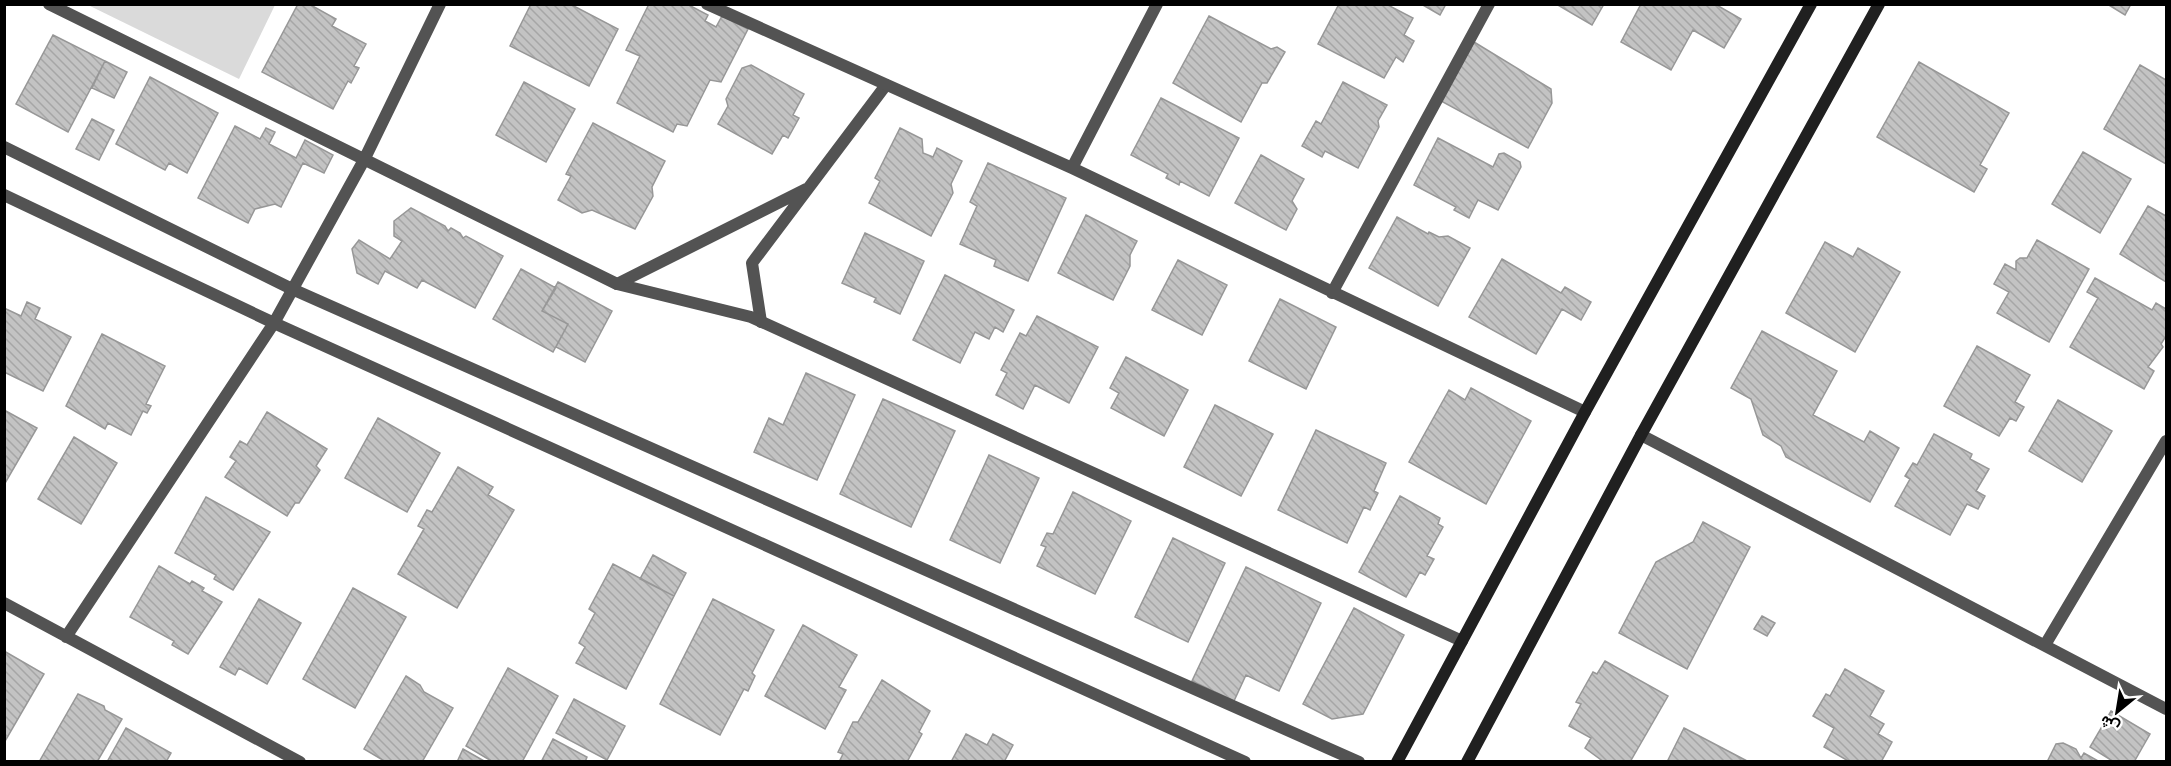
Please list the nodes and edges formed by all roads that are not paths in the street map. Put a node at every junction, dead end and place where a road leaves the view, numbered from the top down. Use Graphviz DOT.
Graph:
graph roads {
  1 [pos="49,4"];
  2 [pos="440,4"];
  3 [pos="707,4"];
  4 [pos="1157,4"];
  5 [pos="1489,4"];
  6 [pos="1812,4"];
  7 [pos="1879,4"];
  8 [pos="886,85"];
  9 [pos="4,147"];
  10 [pos="364,160"];
  11 [pos="1072,168"];
  12 [pos="810,187"];
  13 [pos="4,195"];
  14 [pos="617,284"];
  15 [pos="292,289"];
  16 [pos="1332,293"];
  17 [pos="274,322"];
  18 [pos="761,322"];
  19 [pos="1585,412"];
  20 [pos="1641,435"];
  21 [pos="2166,441"];
  22 [pos="4,603"];
  23 [pos="66,637"];
  24 [pos="1462,641"];
  25 [pos="2045,645"];
  26 [pos="2166,709"];
  27 [pos="300,762"];
  28 [pos="1245,762"];
  29 [pos="1359,762"];
  30 [pos="1397,762"];
  31 [pos="1467,762"];
  1 -- 10 [label="street"];
  2 -- 10 [label="street"];
  3 -- 8 [label="street"];
  4 -- 11 [label="street"];
  5 -- 16 [label="street"];
  6 -- 19 [label="street"];
  7 -- 20 [label="street"];
  8 -- 11 [label="street"];
  8 -- 12 [label="street"];
  9 -- 15 [label="street"];
  10 -- 14 [label="street"];
  10 -- 15 [label="street"];
  11 -- 16 [label="street"];
  12 -- 14 [label="street"];
  12 -- 18 [label="street"];
  13 -- 17 [label="street"];
  14 -- 18 [label="street"];
  15 -- 17 [label="street"];
  15 -- 29 [label="street"];
  16 -- 19 [label="street"];
  17 -- 23 [label="street"];
  17 -- 28 [label="street"];
  18 -- 24 [label="street"];
  19 -- 24 [label="street"];
  20 -- 25 [label="street"];
  20 -- 31 [label="street"];
  21 -- 25 [label="street"];
  22 -- 23 [label="street"];
  23 -- 27 [label="street"];
  24 -- 30 [label="street"];
  25 -- 26 [label="street"];
}
